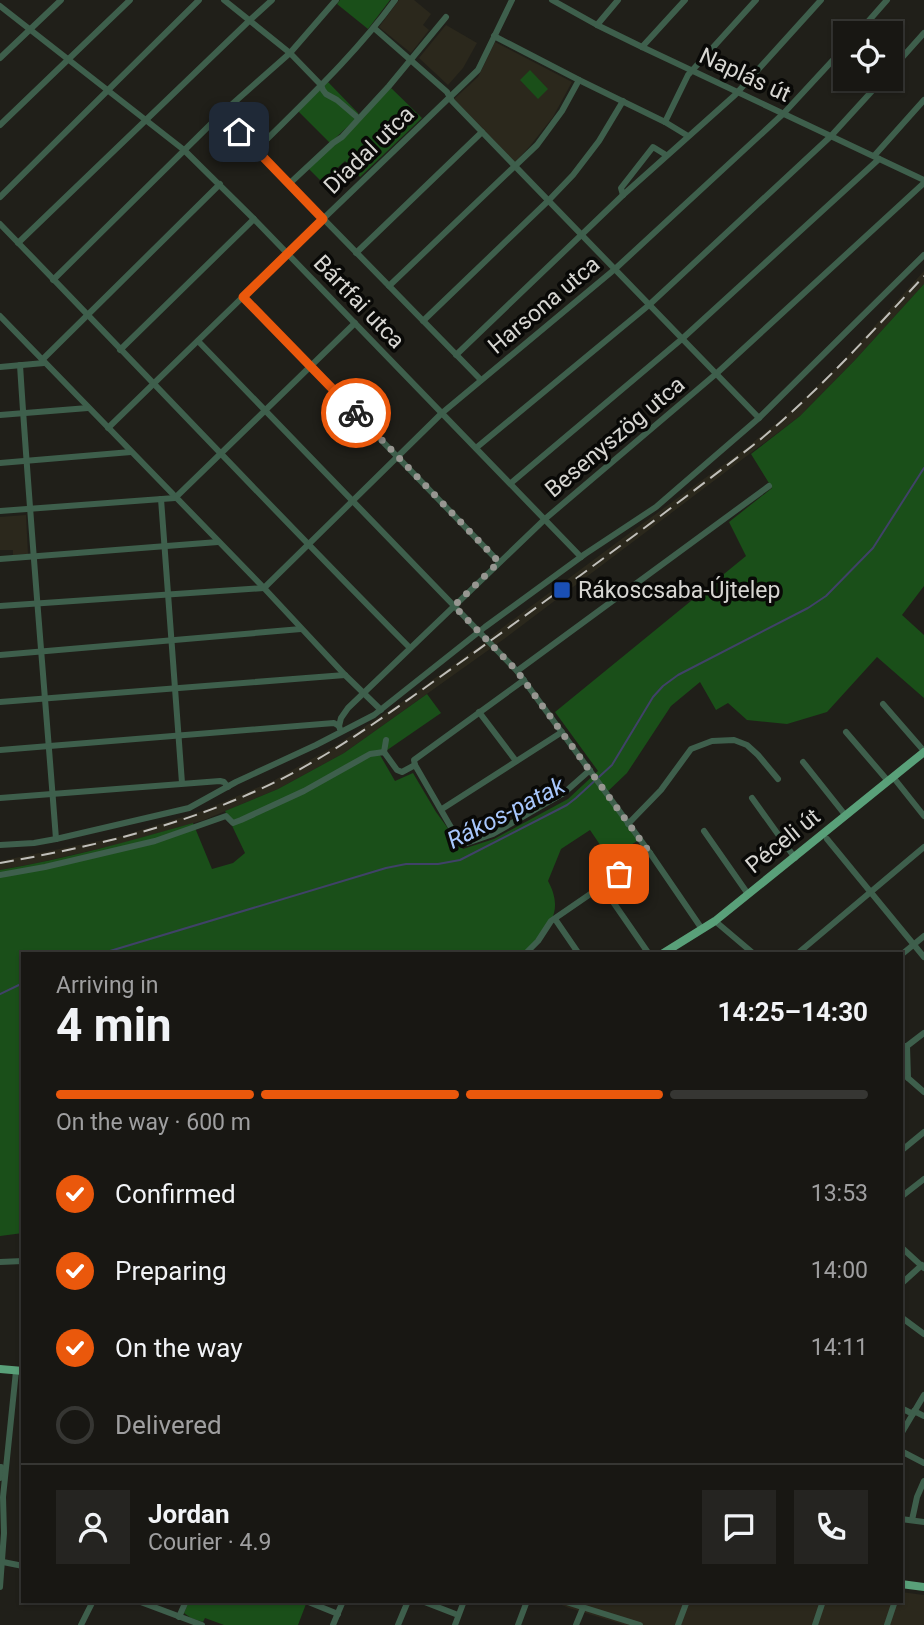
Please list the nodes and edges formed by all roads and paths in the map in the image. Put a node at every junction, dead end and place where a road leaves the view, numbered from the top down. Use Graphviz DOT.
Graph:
graph roads {
  1 [pos="61,0"];
  2 [pos="130,0"];
  3 [pos="199,0"];
  4 [pos="224,0"];
  5 [pos="272,0"];
  6 [pos="335,0"];
  7 [pos="395,0"];
  8 [pos="513,0"];
  9 [pos="552,0"];
  10 [pos="618,0"];
  11 [pos="685,0"];
  12 [pos="756,0"];
  13 [pos="821,0"];
  14 [pos="887,0"];
  15 [pos="0,6"];
  16 [pos="446,17"];
  17 [pos="250,20"];
  18 [pos="869,21"];
  19 [pos="597,25"];
  20 [pos="374,28"];
  21 [pos="30,29"];
  22 [pos="924,33"];
  23 [pos="494,36"];
  24 [pos="642,47"];
  25 [pos="290,53"];
  26 [pos="903,57"];
  27 [pos="0,58"];
  28 [pos="68,60"];
  29 [pos="833,60"];
  30 [pos="411,61"];
  31 [pos="692,70"];
  32 [pos="579,80"];
  33 [pos="321,85"];
  34 [pos="106,90"];
  35 [pos="872,91"];
  36 [pos="738,92"];
  37 [pos="450,97"];
  38 [pos="924,100"];
  39 [pos="623,101"];
  40 [pos="784,113"];
  41 [pos="221,114"];
  42 [pos="358,118"];
  43 [pos="145,121"];
  44 [pos="665,122"];
  45 [pos="0,125"];
  46 [pos="482,132"];
  47 [pos="688,136"];
  48 [pos="831,136"];
  49 [pos="184,150"];
  50 [pos="256,150"];
  51 [pos="666,155"];
  52 [pos="876,157"];
  53 [pos="516,167"];
  54 [pos="924,182"];
  55 [pos="220,184"];
  56 [pos="289,184"];
  57 [pos="623,195"];
  58 [pos="0,197"];
  59 [pos="549,200"];
  60 [pos="254,219"];
  61 [pos="323,219"];
  62 [pos="0,225"];
  63 [pos="582,234"];
  64 [pos="18,243"];
  65 [pos="356,253"];
  66 [pos="288,254"];
  67 [pos="924,256"];
  68 [pos="615,269"];
  69 [pos="53,280"];
  70 [pos="389,286"];
  71 [pos="243,297"];
  72 [pos="649,304"];
  73 [pos="87,314"];
  74 [pos="2,319"];
  75 [pos="423,321"];
  76 [pos="355,323"];
  77 [pos="683,338"];
  78 [pos="198,341"];
  79 [pos="120,350"];
  80 [pos="456,355"];
  81 [pos="43,361"];
  82 [pos="20,365"];
  83 [pos="310,366"];
  84 [pos="0,367"];
  85 [pos="717,373"];
  86 [pos="481,380"];
  87 [pos="153,384"];
  88 [pos="88,408"];
  89 [pos="265,410"];
  90 [pos="23,413"];
  91 [pos="442,413"];
  92 [pos="0,415"];
  93 [pos="759,418"];
  94 [pos="108,428"];
  95 [pos="476,448"];
  96 [pos="131,452"];
  97 [pos="220,453"];
  98 [pos="398,456"];
  99 [pos="26,461"];
  100 [pos="0,463"];
  101 [pos="511,483"];
  102 [pos="769,486"];
  103 [pos="175,498"];
  104 [pos="160,499"];
  105 [pos="352,500"];
  106 [pos="29,508"];
  107 [pos="0,510"];
  108 [pos="545,519"];
  109 [pos="218,542"];
  110 [pos="308,545"];
  111 [pos="165,546"];
  112 [pos="33,556"];
  113 [pos="581,557"];
  114 [pos="0,559"];
  115 [pos="499,562"];
  116 [pos="264,588"];
  117 [pos="168,594"];
  118 [pos="36,603"];
  119 [pos="0,606"];
  120 [pos="454,606"];
  121 [pos="302,629"];
  122 [pos="479,632"];
  123 [pos="172,641"];
  124 [pos="410,649"];
  125 [pos="42,652"];
  126 [pos="0,655"];
  127 [pos="517,671"];
  128 [pos="345,674"];
  129 [pos="524,680"];
  130 [pos="176,688"];
  131 [pos="364,693"];
  132 [pos="45,699"];
  133 [pos="0,702"];
  134 [pos="883,704"];
  135 [pos="382,710"];
  136 [pos="479,712"];
  137 [pos="340,728"];
  138 [pos="562,732"];
  139 [pos="846,732"];
  140 [pos="180,735"];
  141 [pos="386,740"];
  142 [pos="49,747"];
  143 [pos="0,750"];
  144 [pos="384,751"];
  145 [pos="924,751"];
  146 [pos="516,761"];
  147 [pos="415,762"];
  148 [pos="803,762"];
  149 [pos="591,771"];
  150 [pos="778,779"];
  151 [pos="890,779"];
  152 [pos="182,783"];
  153 [pos="228,787"];
  154 [pos="53,794"];
  155 [pos="0,798"];
  156 [pos="752,798"];
  157 [pos="442,809"];
  158 [pos="846,816"];
  159 [pos="924,816"];
  160 [pos="628,824"];
  161 [pos="704,831"];
  162 [pos="56,839"];
  163 [pos="827,839"];
  164 [pos="0,845"];
  165 [pos="924,847"];
  166 [pos="650,853"];
  167 [pos="794,858"];
  168 [pos="0,875"];
  169 [pos="601,886"];
  170 [pos="871,892"];
  171 [pos="748,894"];
  172 [pos="555,919"];
  173 [pos="715,921"];
  174 [pos="702,929"];
  175 [pos="924,936"];
  176 [pos="914,945"];
  177 [pos="528,952"];
  178 [pos="578,952"];
  179 [pos="648,952"];
  180 [pos="665,952"];
  181 [pos="752,952"];
  182 [pos="799,952"];
  183 [pos="903,953"];
  184 [pos="924,957"];
  185 [pos="924,1033"];
  186 [pos="904,1046"];
  187 [pos="904,1079"];
  188 [pos="924,1092"];
  189 [pos="924,1132"];
  190 [pos="903,1149"];
  191 [pos="924,1179"];
  192 [pos="903,1195"];
  193 [pos="903,1249"];
  194 [pos="21,1261"];
  195 [pos="0,1262"];
  196 [pos="923,1266"];
  197 [pos="903,1282"];
  198 [pos="903,1318"];
  199 [pos="924,1334"];
  200 [pos="0,1369"];
  201 [pos="19,1371"];
  202 [pos="924,1395"];
  203 [pos="903,1409"];
  204 [pos="914,1412"];
  205 [pos="924,1416"];
  206 [pos="903,1431"];
  207 [pos="4,1450"];
  208 [pos="903,1452"];
  209 [pos="924,1463"];
  210 [pos="1,1467"];
  211 [pos="0,1478"];
  212 [pos="924,1480"];
  213 [pos="903,1519"];
  214 [pos="912,1520"];
  215 [pos="924,1522"];
  216 [pos="3,1562"];
  217 [pos="21,1566"];
  218 [pos="903,1584"];
  219 [pos="0,1587"];
  220 [pos="924,1587"];
  221 [pos="92,1603"];
  222 [pos="143,1603"];
  223 [pos="185,1603"];
  224 [pos="311,1603"];
  225 [pos="342,1603"];
  226 [pos="407,1603"];
  227 [pos="427,1603"];
  228 [pos="463,1603"];
  229 [pos="526,1603"];
  230 [pos="569,1603"];
  231 [pos="686,1603"];
  232 [pos="894,1603"];
  233 [pos="822,1604"];
  234 [pos="583,1608"];
  235 [pos="338,1614"];
  236 [pos="458,1615"];
  237 [pos="179,1617"];
  238 [pos="636,1624"];
  239 [pos="81,1625"];
  240 [pos="202,1625"];
  241 [pos="333,1625"];
  242 [pos="398,1625"];
  243 [pos="455,1625"];
  244 [pos="518,1625"];
  245 [pos="576,1625"];
  246 [pos="678,1625"];
  247 [pos="814,1625"];
  248 [pos="887,1625"];
  1 -- 21 [label="street"];
  2 -- 28 [label="street"];
  3 -- 34 [label="street"];
  4 -- 17 [label="street"];
  5 -- 17 [label="street"];
  6 -- 25 [label="street"];
  7 -- 20 [label="street"];
  8 -- 23 [label="street, Diadal utca"];
  9 -- 19 [label="street, Naplás út"];
  10 -- 19 [label="street"];
  11 -- 24 [label="street"];
  12 -- 31 [label="street"];
  13 -- 36 [label="street"];
  14 -- 18 [label="street"];
  15 -- 21 [label="street, Bártfai utca"];
  16 -- 30 [label="street"];
  17 -- 25 [label="street"];
  17 -- 43 [label="street"];
  19 -- 24 [label="street, Naplás út"];
  20 -- 30 [label="street"];
  20 -- 33 [label="street"];
  21 -- 27 [label="street"];
  21 -- 28 [label="street, Bártfai utca"];
  22 -- 26 [label="street"];
  23 -- 32 [label="street"];
  23 -- 37 [label="street, Diadal utca"];
  24 -- 31 [label="street, Naplás út"];
  25 -- 33 [label="street"];
  25 -- 41 [label="street"];
  28 -- 34 [label="street, Bártfai utca"];
  28 -- 45 [label="street"];
  29 -- 40 [label="street, Harsona utca"];
  30 -- 37 [label="street"];
  30 -- 42 [label="street"];
  31 -- 36 [label="street, Naplás út"];
  31 -- 44 [label="street"];
  32 -- 39 [label="street"];
  32 -- 53 [label="street"];
  33 -- 42 [label="street"];
  33 -- 50 [label="street"];
  34 -- 43 [label="street, Bártfai utca"];
  34 -- 58 [label="street"];
  35 -- 48 [label="street"];
  36 -- 40 [label="street, Naplás út"];
  36 -- 47 [label="street"];
  37 -- 46 [label="street"];
  37 -- 61 [label="street, Diadal utca"];
  38 -- 52 [label="street"];
  39 -- 44 [label="street"];
  39 -- 59 [label="street"];
  40 -- 48 [label="street, Naplás út"];
  40 -- 68 [label="street, Harsona utca"];
  41 -- 49 [label="street"];
  41 -- 50 [label="street"];
  42 -- 56 [label="street"];
  43 -- 49 [label="street, Bártfai utca"];
  43 -- 64 [label="street"];
  44 -- 47 [label="street"];
  46 -- 53 [label="street"];
  46 -- 65 [label="street"];
  47 -- 51 [label="street"];
  48 -- 52 [label="street, Naplás út"];
  48 -- 72 [label="street"];
  49 -- 55 [label="street, Bártfai utca"];
  49 -- 69 [label="street"];
  50 -- 56 [label="street"];
  51 -- 57 [label="street"];
  51 -- 57 [label="street"];
  52 -- 54 [label="street, Naplás út"];
  52 -- 77 [label="street"];
  53 -- 59 [label="street"];
  53 -- 70 [label="street"];
  54 -- 85 [label="street, Besenyszög utca"];
  55 -- 60 [label="street, Bártfai utca"];
  55 -- 73 [label="street"];
  56 -- 61 [label="street"];
  57 -- 63 [label="street"];
  59 -- 63 [label="street"];
  59 -- 75 [label="street"];
  60 -- 66 [label="street, Bártfai utca"];
  60 -- 79 [label="street"];
  61 -- 65 [label="street"];
  61 -- 66 [label="street, Diadal utca"];
  62 -- 64 [label="street"];
  63 -- 68 [label="street"];
  63 -- 80 [label="street"];
  64 -- 69 [label="street"];
  65 -- 70 [label="street"];
  66 -- 71 [label="street, Diadal utca"];
  66 -- 76 [label="street, Bártfai utca"];
  67 -- 93 [label="street"];
  68 -- 72 [label="street"];
  68 -- 86 [label="street, Harsona utca"];
  69 -- 73 [label="street"];
  70 -- 75 [label="street"];
  71 -- 78 [label="street, Diadal utca"];
  71 -- 83 [label="street"];
  72 -- 77 [label="street"];
  72 -- 95 [label="street"];
  73 -- 79 [label="street"];
  73 -- 81 [label="street"];
  74 -- 81 [label="street"];
  75 -- 80 [label="street"];
  76 -- 83 [label="street"];
  76 -- 91 [label="street, Bártfai utca"];
  77 -- 85 [label="street"];
  77 -- 101 [label="street"];
  78 -- 87 [label="street, Diadal utca"];
  78 -- 89 [label="street"];
  79 -- 87 [label="street"];
  80 -- 86 [label="street"];
  81 -- 82 [label="street"];
  81 -- 88 [label="street"];
  82 -- 84 [label="street"];
  82 -- 90 [label="street"];
  83 -- 89 [label="street"];
  83 -- 98 [label="street"];
  85 -- 93 [label="street"];
  85 -- 108 [label="street, Besenyszög utca"];
  86 -- 91 [label="street, Harsona utca"];
  87 -- 94 [label="street, Diadal utca"];
  87 -- 97 [label="street"];
  88 -- 90 [label="street"];
  88 -- 94 [label="street"];
  89 -- 97 [label="street"];
  89 -- 105 [label="street"];
  90 -- 92 [label="street"];
  90 -- 99 [label="street"];
  91 -- 95 [label="street, Bártfai utca"];
  91 -- 98 [label="street, Harsona utca"];
  93 -- 113 [label="street"];
  94 -- 96 [label="street"];
  95 -- 101 [label="street, Bártfai utca"];
  96 -- 99 [label="street"];
  96 -- 103 [label="street"];
  97 -- 103 [label="street"];
  97 -- 110 [label="street"];
  98 -- 105 [label="street, Harsona utca"];
  98 -- 115 [label="street"];
  99 -- 100 [label="street"];
  99 -- 106 [label="street"];
  101 -- 108 [label="street, Bártfai utca"];
  102 -- 127 [label="street"];
  103 -- 104 [label="street"];
  103 -- 109 [label="street"];
  104 -- 106 [label="street"];
  104 -- 111 [label="street"];
  105 -- 110 [label="street, Harsona utca"];
  105 -- 120 [label="street"];
  106 -- 107 [label="street"];
  106 -- 112 [label="street"];
  108 -- 113 [label="street, Bártfai utca"];
  108 -- 115 [label="street, Besenyszög utca"];
  109 -- 111 [label="street"];
  109 -- 116 [label="street"];
  110 -- 116 [label="street, Harsona utca"];
  110 -- 124 [label="street"];
  111 -- 112 [label="street"];
  111 -- 117 [label="street"];
  112 -- 114 [label="street"];
  112 -- 118 [label="street"];
  113 -- 122 [label="street"];
  115 -- 120 [label="street, Besenyszög utca"];
  116 -- 117 [label="street"];
  116 -- 121 [label="street"];
  117 -- 118 [label="street"];
  117 -- 123 [label="street"];
  118 -- 119 [label="street"];
  118 -- 125 [label="street"];
  120 -- 122 [label="street"];
  120 -- 124 [label="street, Besenyszög utca"];
  121 -- 123 [label="street"];
  121 -- 128 [label="street"];
  122 -- 127 [label="street"];
  122 -- 135 [label="street"];
  123 -- 125 [label="street"];
  123 -- 130 [label="street"];
  124 -- 131 [label="street, Besenyszög utca"];
  125 -- 126 [label="street"];
  125 -- 132 [label="street"];
  127 -- 129 [label="street"];
  128 -- 130 [label="street"];
  128 -- 131 [label="street"];
  129 -- 136 [label="street"];
  129 -- 138 [label="street"];
  130 -- 132 [label="street"];
  130 -- 140 [label="street"];
  131 -- 135 [label="street"];
  131 -- 137 [label="street, Besenyszög utca"];
  132 -- 133 [label="street"];
  132 -- 142 [label="street"];
  134 -- 145 [label="street"];
  135 -- 137 [label="street"];
  136 -- 146 [label="street"];
  136 -- 147 [label="street"];
  137 -- 140 [label="street"];
  137 -- 153 [label="street"];
  138 -- 146 [label="street"];
  138 -- 149 [label="street"];
  139 -- 151 [label="street"];
  140 -- 142 [label="street"];
  140 -- 152 [label="street"];
  141 -- 144 [label="street"];
  142 -- 143 [label="street"];
  142 -- 154 [label="street"];
  144 -- 147 [label="street"];
  144 -- 168 [label="street"];
  145 -- 151 [label="main road, Péceli út"];
  146 -- 157 [label="street"];
  147 -- 157 [label="street"];
  148 -- 158 [label="street"];
  149 -- 157 [label="street"];
  149 -- 160 [label="street"];
  150 -- 160 [label="street"];
  151 -- 158 [label="main road, Péceli út"];
  151 -- 159 [label="street"];
  152 -- 153 [label="street"];
  152 -- 154 [label="street"];
  153 -- 162 [label="street"];
  154 -- 155 [label="street"];
  154 -- 162 [label="street"];
  156 -- 167 [label="street"];
  158 -- 167 [label="main road, Péceli út"];
  160 -- 166 [label="street"];
  161 -- 171 [label="street"];
  162 -- 164 [label="street"];
  163 -- 170 [label="street"];
  165 -- 170 [label="street"];
  166 -- 169 [label="street"];
  166 -- 174 [label="street"];
  167 -- 171 [label="main road, Péceli út"];
  169 -- 172 [label="street"];
  169 -- 179 [label="street"];
  170 -- 176 [label="street"];
  170 -- 182 [label="street"];
  171 -- 173 [label="main road, Péceli út"];
  172 -- 177 [label="street"];
  172 -- 178 [label="street"];
  173 -- 174 [label="main road, Péceli út"];
  173 -- 181 [label="street"];
  174 -- 180 [label="main road, Péceli út"];
  175 -- 176 [label="street"];
  176 -- 183 [label="street"];
  176 -- 184 [label="street"];
  185 -- 186 [label="street"];
  186 -- 187 [label="street"];
  187 -- 188 [label="street"];
  189 -- 190 [label="street"];
  191 -- 192 [label="street"];
  193 -- 196 [label="street"];
  194 -- 195 [label="street"];
  196 -- 197 [label="street"];
  198 -- 199 [label="street"];
  200 -- 201 [label="main road"];
  201 -- 207 [label="street"];
  202 -- 204 [label="street"];
  203 -- 204 [label="street"];
  204 -- 205 [label="street"];
  204 -- 206 [label="street"];
  207 -- 216 [label="street"];
  208 -- 209 [label="street"];
  210 -- 211 [label="street"];
  212 -- 214 [label="street"];
  213 -- 214 [label="street"];
  214 -- 215 [label="street"];
  216 -- 217 [label="street"];
  216 -- 219 [label="street"];
  218 -- 220 [label="main road"];
  221 -- 239 [label="street"];
  222 -- 237 [label="street"];
  223 -- 237 [label="street"];
  224 -- 235 [label="street"];
  225 -- 235 [label="street"];
  226 -- 242 [label="street"];
  227 -- 236 [label="street"];
  228 -- 236 [label="street"];
  229 -- 244 [label="street"];
  230 -- 234 [label="street"];
  231 -- 246 [label="street"];
  232 -- 248 [label="street"];
  233 -- 247 [label="street"];
  234 -- 238 [label="street"];
  234 -- 245 [label="street"];
  235 -- 241 [label="street"];
  236 -- 243 [label="street"];
  237 -- 240 [label="street"];
}
